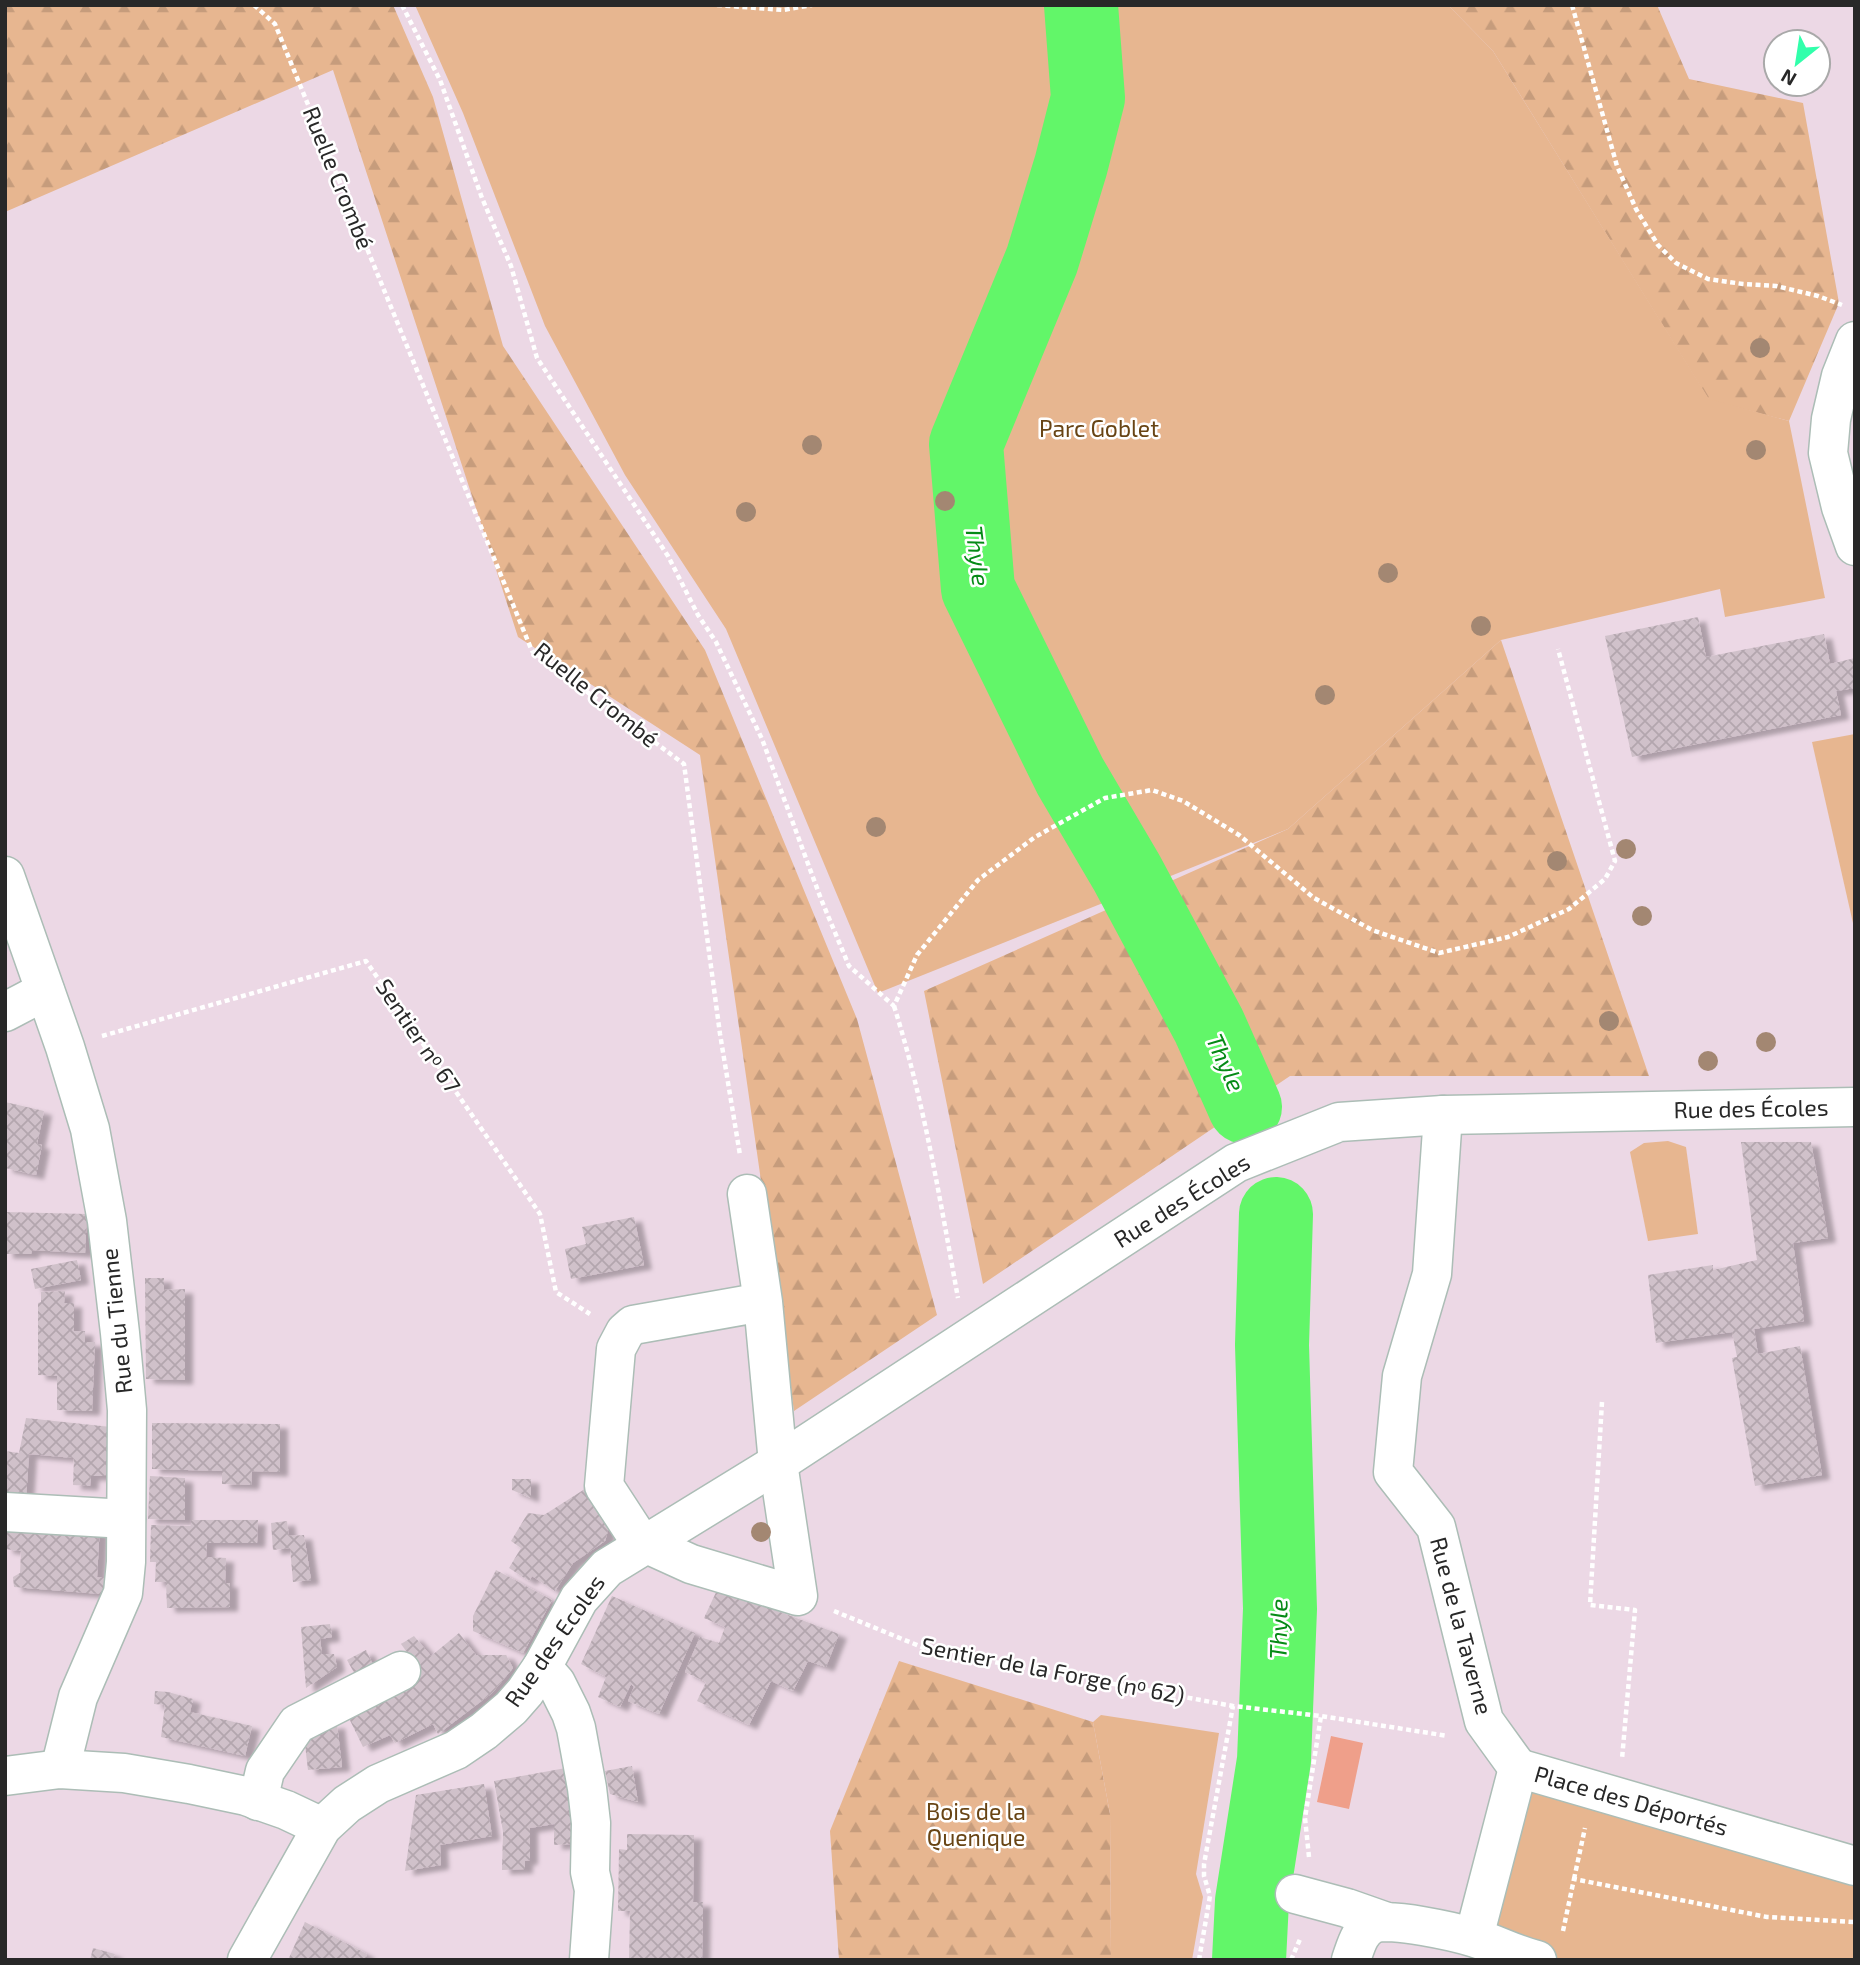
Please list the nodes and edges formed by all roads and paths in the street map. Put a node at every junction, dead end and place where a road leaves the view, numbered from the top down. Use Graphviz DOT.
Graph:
graph roads {
  1 [pos="254,5"];
  2 [pos="402,5"];
  3 [pos="717,5"];
  4 [pos="811,5"];
  5 [pos="1572,5"];
  6 [pos="1851,325"];
  7 [pos="1855,546"];
  8 [pos="1558,649"];
  9 [pos="5,876"];
  10 [pos="45,991"];
  11 [pos="894,1006"];
  12 [pos="5,1012"];
  13 [pos="94,1038"];
  14 [pos="1855,1107"];
  15 [pos="1443,1115"];
  16 [pos="747,1194"];
  17 [pos="763,1302"];
  18 [pos="623,1335"];
  19 [pos="966,1340"];
  20 [pos="1602,1402"];
  21 [pos="778,1463"];
  22 [pos="5,1512"];
  23 [pos="126,1519"];
  24 [pos="647,1544"];
  25 [pos="798,1596"];
  26 [pos="542,1667"];
  27 [pos="401,1671"];
  28 [pos="1233,1706"];
  29 [pos="1321,1716"];
  30 [pos="1458,1737"];
  31 [pos="1518,1768"];
  32 [pos="60,1769"];
  33 [pos="5,1776"];
  34 [pos="1607,1781"];
  35 [pos="258,1801"];
  36 [pos="322,1827"];
  37 [pos="1855,1866"];
  38 [pos="1574,1879"];
  39 [pos="1304,1897"];
  40 [pos="1384,1921"];
  41 [pos="1855,1922"];
  42 [pos="1562,1933"];
  43 [pos="1474,1937"];
  44 [pos="247,1960"];
  45 [pos="589,1960"];
  46 [pos="1199,1960"];
  47 [pos="1291,1960"];
  48 [pos="1351,1960"];
  49 [pos="1536,1960"];
  1 -- 16 [label="path, Ruelle Crombé"];
  2 -- 11 [label="path"];
  3 -- 4 [label="path"];
  5 -- 6 [label="path"];
  6 -- 7 [label="street"];
  8 -- 11 [label="path"];
  9 -- 10 [label="street, Rue du Tienne"];
  10 -- 12 [label="street"];
  10 -- 23 [label="street, Rue du Tienne"];
  11 -- 19 [label="path"];
  13 -- 18 [label="path, Sentier nᵒ 67"];
  14 -- 15 [label="street, Rue des Écoles"];
  15 -- 19 [label="street, Rue des Écoles"];
  15 -- 31 [label="street, Rue de la Taverne"];
  16 -- 17 [label="street"];
  17 -- 18 [label="street"];
  17 -- 21 [label="street"];
  18 -- 24 [label="street"];
  19 -- 21 [label="street, Rue des Écoles"];
  20 -- 34 [label="path"];
  21 -- 24 [label="street, Rue des Ecoles"];
  21 -- 25 [label="street"];
  22 -- 23 [label="street"];
  23 -- 32 [label="street, Rue du Tienne"];
  24 -- 25 [label="street"];
  24 -- 26 [label="street, Rue des Ecoles"];
  25 -- 28 [label="path, Sentier de la Forge (nᵒ 62)"];
  26 -- 36 [label="street, Rue des Ecoles"];
  26 -- 45 [label="street"];
  27 -- 35 [label="street"];
  28 -- 29 [label="path, Sentier de la Forge (nᵒ 62)"];
  28 -- 46 [label="path"];
  29 -- 30 [label="path, Sentier de la Forge (nᵒ 62)"];
  29 -- 39 [label="path"];
  31 -- 34 [label="street, Place des Déportés"];
  31 -- 43 [label="street, Place des Déportés"];
  32 -- 33 [label="street"];
  32 -- 35 [label="street"];
  34 -- 37 [label="street, Place des Déportés"];
  34 -- 38 [label="path"];
  35 -- 36 [label="street"];
  36 -- 44 [label="street, Rue des Ecoles"];
  38 -- 41 [label="path"];
  38 -- 42 [label="path"];
  39 -- 40 [label="street"];
  39 -- 47 [label="path"];
  40 -- 43 [label="street"];
  40 -- 48 [label="street"];
  43 -- 49 [label="street"];
}
